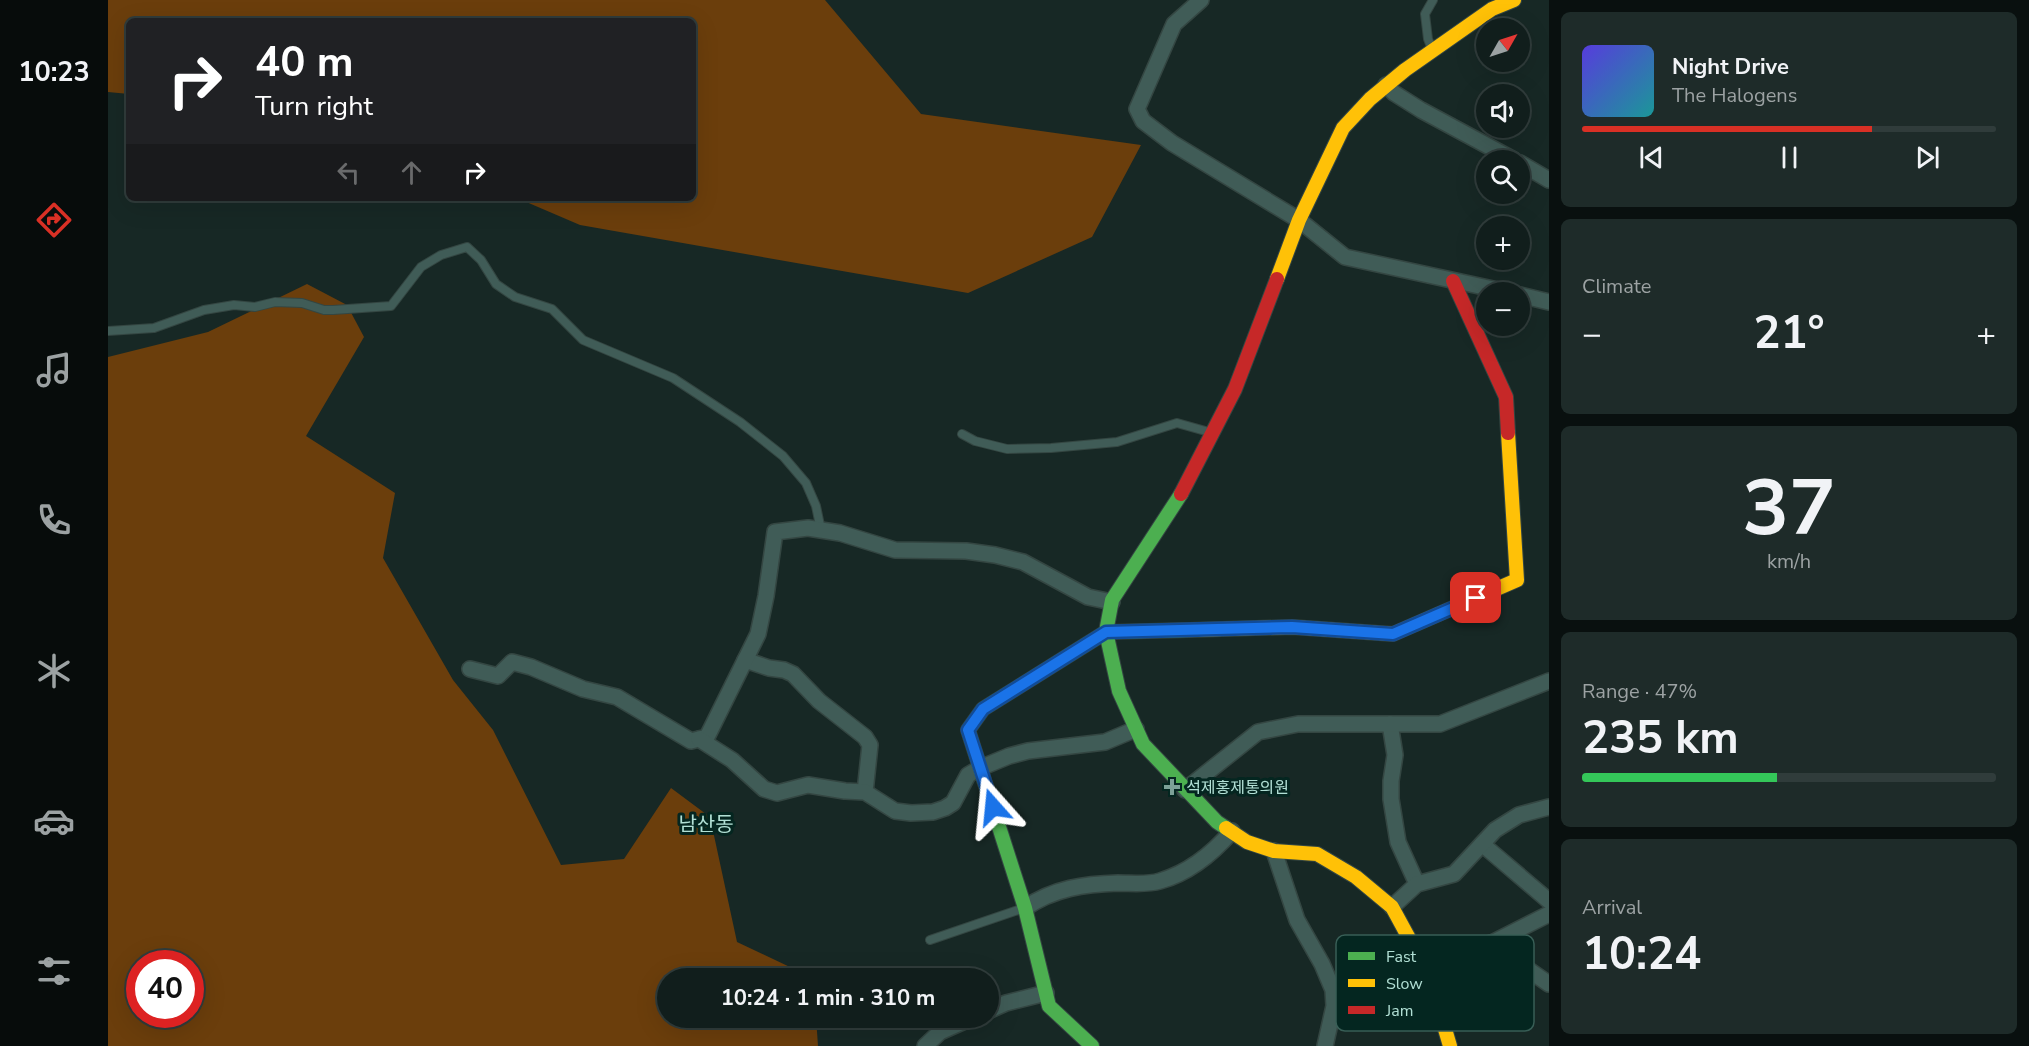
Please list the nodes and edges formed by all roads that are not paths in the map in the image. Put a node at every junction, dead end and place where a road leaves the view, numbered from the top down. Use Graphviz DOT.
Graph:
graph roads {
  1 [pos="1201,0"];
  2 [pos="1433,0"];
  3 [pos="1514,0"];
  4 [pos="1492,5"];
  5 [pos="1433,51"];
  6 [pos="1386,85"];
  7 [pos="1495,150"];
  8 [pos="1530,169"];
  9 [pos="1549,180"];
  10 [pos="1299,220"];
  11 [pos="1453,281"];
  12 [pos="1476,286"];
  13 [pos="1530,297"];
  14 [pos="1549,302"];
  15 [pos="108,331"];
  16 [pos="963,434"];
  17 [pos="1213,434"];
  18 [pos="821,530"];
  19 [pos="1112,601"];
  20 [pos="1106,632"];
  21 [pos="745,660"];
  22 [pos="470,669"];
  23 [pos="1545,688"];
  24 [pos="1390,724"];
  25 [pos="1137,729"];
  26 [pos="699,739"];
  27 [pos="980,768"];
  28 [pos="1185,790"];
  29 [pos="865,792"];
  30 [pos="1549,807"];
  31 [pos="1232,831"];
  32 [pos="1482,844"];
  33 [pos="1274,851"];
  34 [pos="1417,884"];
  35 [pos="1549,901"];
  36 [pos="1025,908"];
  37 [pos="1392,908"];
  38 [pos="1549,914"];
  39 [pos="1407,935"];
  40 [pos="1508,935"];
  41 [pos="930,939"];
  42 [pos="1534,974"];
  43 [pos="1549,984"];
  44 [pos="1046,993"];
  45 [pos="999,1006"];
  46 [pos="949,1028"];
  47 [pos="1446,1031"];
  48 [pos="925,1046"];
  49 [pos="1092,1046"];
  50 [pos="1325,1046"];
  51 [pos="1450,1046"];
  1 -- 10 [label="street"];
  2 -- 5 [label="lane"];
  3 -- 4 [label="street"];
  4 -- 5 [label="street"];
  5 -- 6 [label="street"];
  6 -- 7 [label="street"];
  6 -- 10 [label="street"];
  8 -- 9 [label="street"];
  10 -- 11 [label="street"];
  10 -- 17 [label="street"];
  11 -- 12 [label="street"];
  11 -- 20 [label="street"];
  13 -- 14 [label="street"];
  15 -- 18 [label="lane"];
  16 -- 17 [label="lane"];
  17 -- 19 [label="street"];
  18 -- 19 [label="street"];
  18 -- 21 [label="street"];
  19 -- 20 [label="street"];
  20 -- 25 [label="street"];
  20 -- 27 [label="street"];
  21 -- 26 [label="street"];
  21 -- 29 [label="street"];
  22 -- 26 [label="street"];
  23 -- 24 [label="street"];
  24 -- 28 [label="street"];
  24 -- 34 [label="street"];
  25 -- 27 [label="street"];
  25 -- 28 [label="street"];
  26 -- 29 [label="street"];
  27 -- 29 [label="street"];
  27 -- 36 [label="street"];
  28 -- 31 [label="street"];
  30 -- 32 [label="street"];
  31 -- 33 [label="street"];
  31 -- 36 [label="street"];
  32 -- 34 [label="street"];
  32 -- 35 [label="street"];
  33 -- 37 [label="street"];
  33 -- 50 [label="street"];
  34 -- 37 [label="street"];
  36 -- 41 [label="lane"];
  36 -- 44 [label="street"];
  37 -- 39 [label="street"];
  38 -- 40 [label="street"];
  42 -- 43 [label="street"];
  44 -- 45 [label="street"];
  44 -- 49 [label="street"];
  46 -- 48 [label="street"];
  47 -- 51 [label="street"];
}
